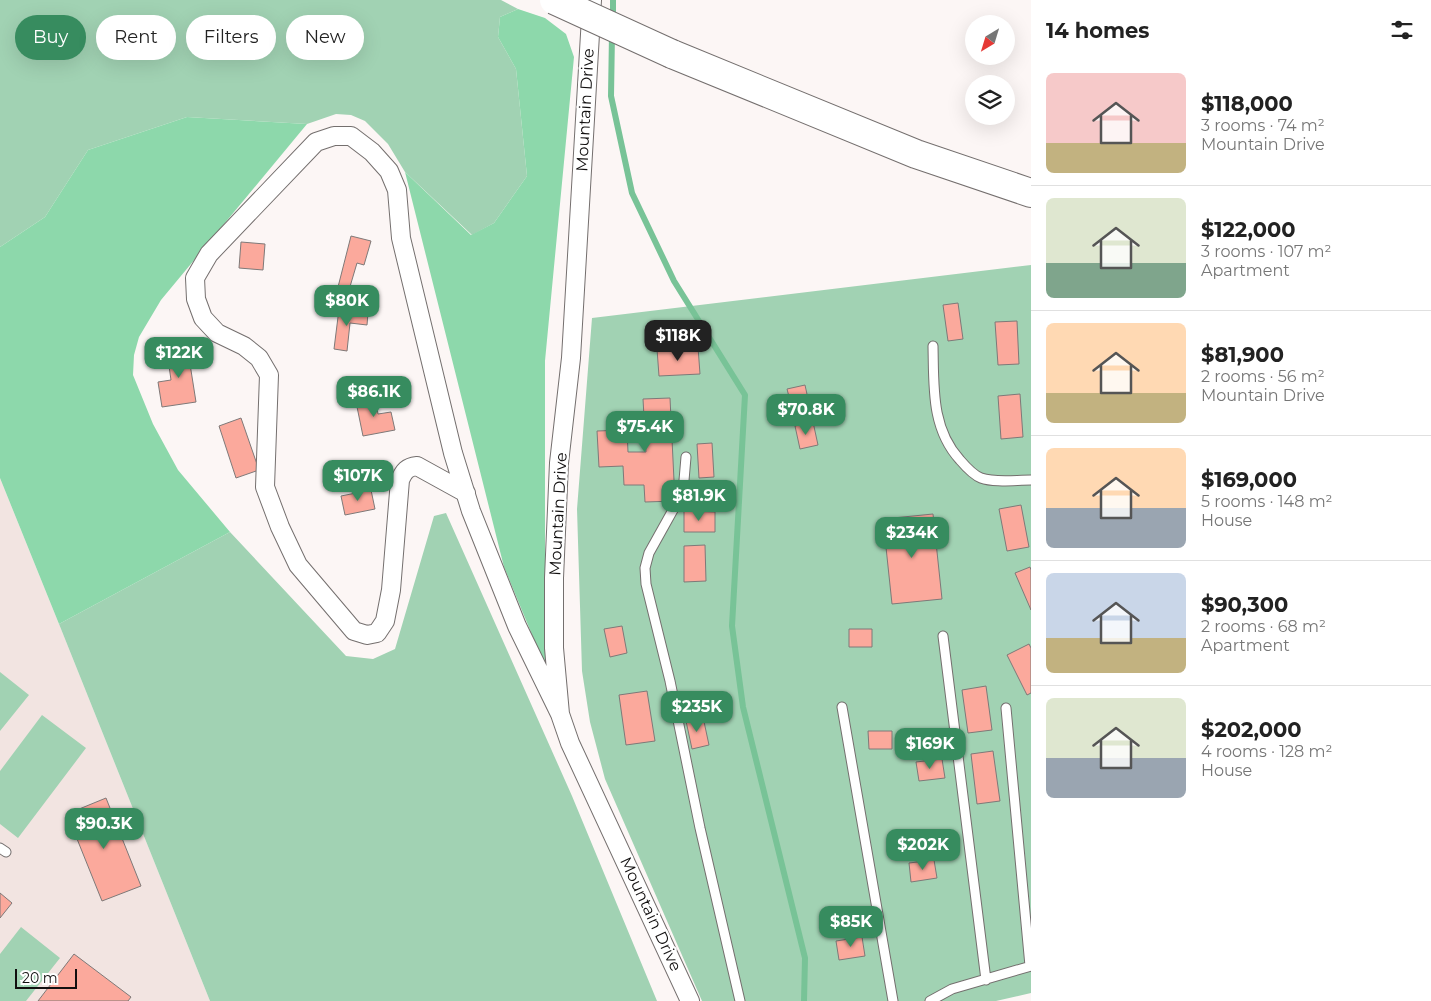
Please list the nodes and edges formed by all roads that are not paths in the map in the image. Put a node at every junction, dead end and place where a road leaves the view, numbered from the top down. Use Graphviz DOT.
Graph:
graph roads {
  1 [pos="554,0"];
  2 [pos="592,0"];
  3 [pos="1031,193"];
  4 [pos="933,346"];
  5 [pos="686,457"];
  6 [pos="1031,480"];
  7 [pos="466,493"];
  8 [pos="943,636"];
  9 [pos="842,707"];
  10 [pos="1006,708"];
  11 [pos="560,714"];
  12 [pos="1031,966"];
  13 [pos="986,980"];
  14 [pos="690,1001"];
  15 [pos="740,1001"];
  16 [pos="893,1001"];
  17 [pos="930,1001"];
  1 -- 3 [label="highway, bridge"];
  2 -- 11 [label="street, Mountain Drive"];
  4 -- 6 [label="lane"];
  5 -- 15 [label="lane"];
  7 -- 7 [label="street"];
  7 -- 11 [label="street"];
  8 -- 13 [label="lane"];
  9 -- 16 [label="lane"];
  10 -- 12 [label="lane"];
  11 -- 14 [label="street, Mountain Drive"];
  12 -- 13 [label="lane"];
  13 -- 17 [label="lane"];
}
